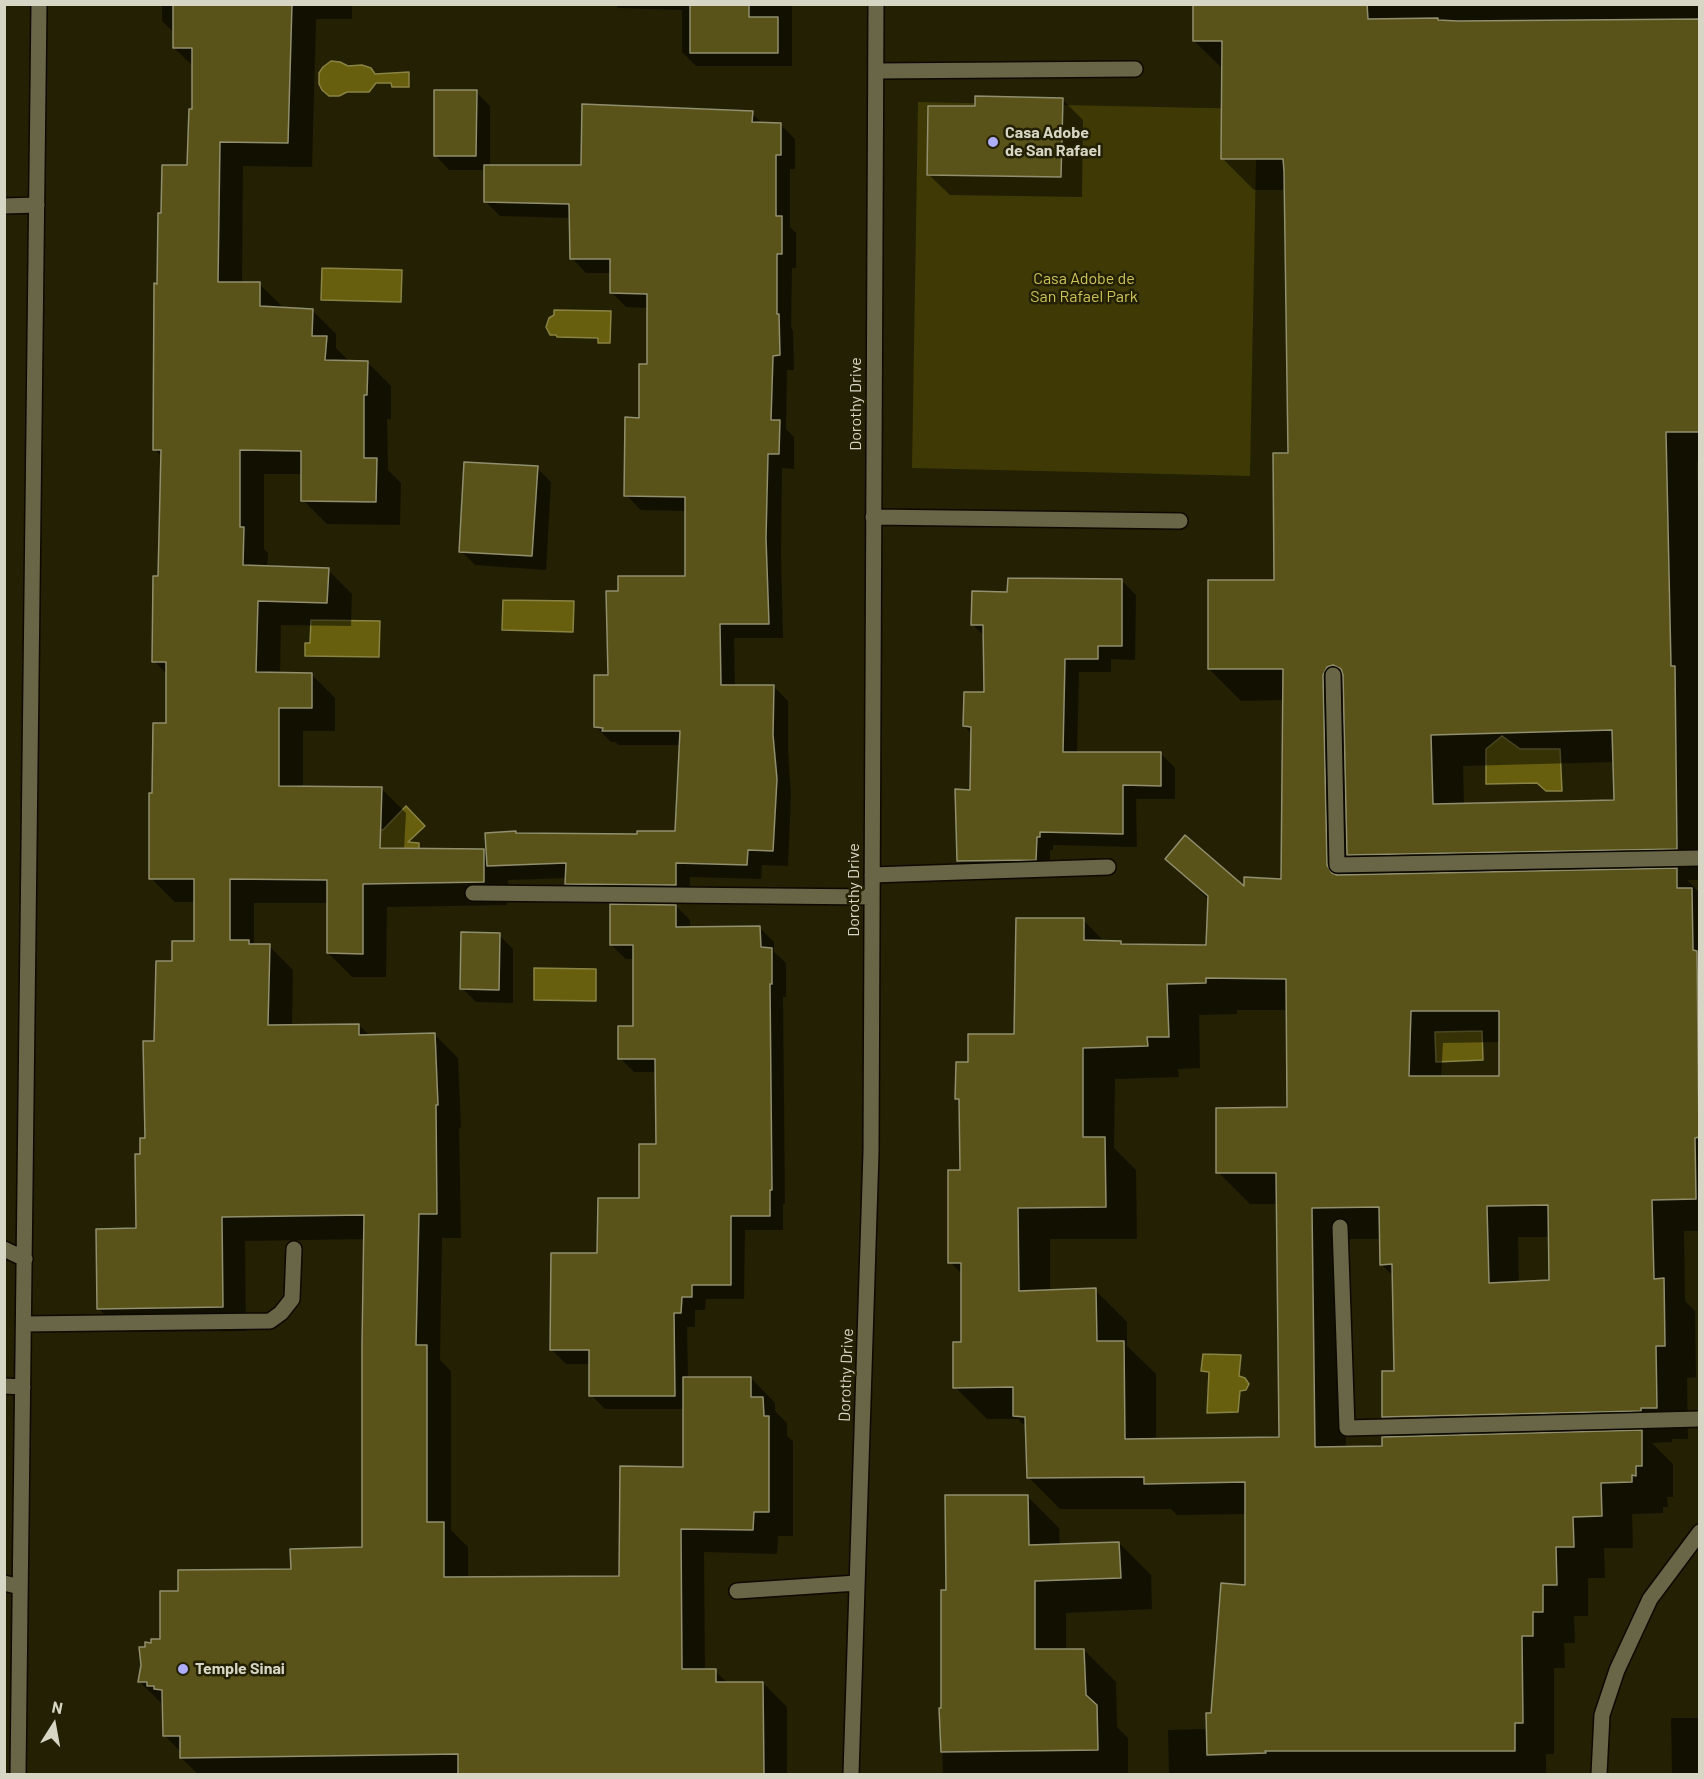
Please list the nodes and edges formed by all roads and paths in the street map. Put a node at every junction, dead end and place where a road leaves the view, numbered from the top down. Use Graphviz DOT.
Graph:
graph roads {
  1 [pos="39,4"];
  2 [pos="876,4"];
  3 [pos="1136,69"];
  4 [pos="876,71"];
  5 [pos="37,205"];
  6 [pos="4,206"];
  7 [pos="873,517"];
  8 [pos="1180,521"];
  9 [pos="1333,675"];
  10 [pos="1700,858"];
  11 [pos="1108,867"];
  12 [pos="872,875"];
  13 [pos="473,893"];
  14 [pos="872,897"];
  15 [pos="1340,1227"];
  16 [pos="4,1249"];
  17 [pos="294,1249"];
  18 [pos="25,1259"];
  19 [pos="24,1324"];
  20 [pos="4,1386"];
  21 [pos="23,1387"];
  22 [pos="1700,1419"];
  23 [pos="1700,1532"];
  24 [pos="1695,1547"];
  25 [pos="4,1583"];
  26 [pos="857,1583"];
  27 [pos="20,1587"];
  28 [pos="737,1591"];
  29 [pos="18,1774"];
  30 [pos="851,1774"];
  31 [pos="1599,1774"];
  1 -- 5 [label="street"];
  2 -- 4 [label="street, Dorothy Drive"];
  3 -- 4 [label="street"];
  4 -- 7 [label="street, Dorothy Drive"];
  5 -- 6 [label="street"];
  5 -- 18 [label="street"];
  7 -- 8 [label="street"];
  7 -- 12 [label="street, Dorothy Drive"];
  9 -- 10 [label="street"];
  11 -- 12 [label="street"];
  12 -- 14 [label="street, Dorothy Drive"];
  13 -- 14 [label="street"];
  14 -- 26 [label="street, Dorothy Drive"];
  15 -- 22 [label="street"];
  16 -- 18 [label="street"];
  17 -- 19 [label="street"];
  18 -- 19 [label="street"];
  19 -- 21 [label="street"];
  20 -- 21 [label="street"];
  21 -- 27 [label="street"];
  23 -- 24 [label="street"];
  24 -- 31 [label="street"];
  25 -- 27 [label="street"];
  26 -- 28 [label="street"];
  26 -- 30 [label="street, Dorothy Drive"];
  27 -- 29 [label="street"];
}
